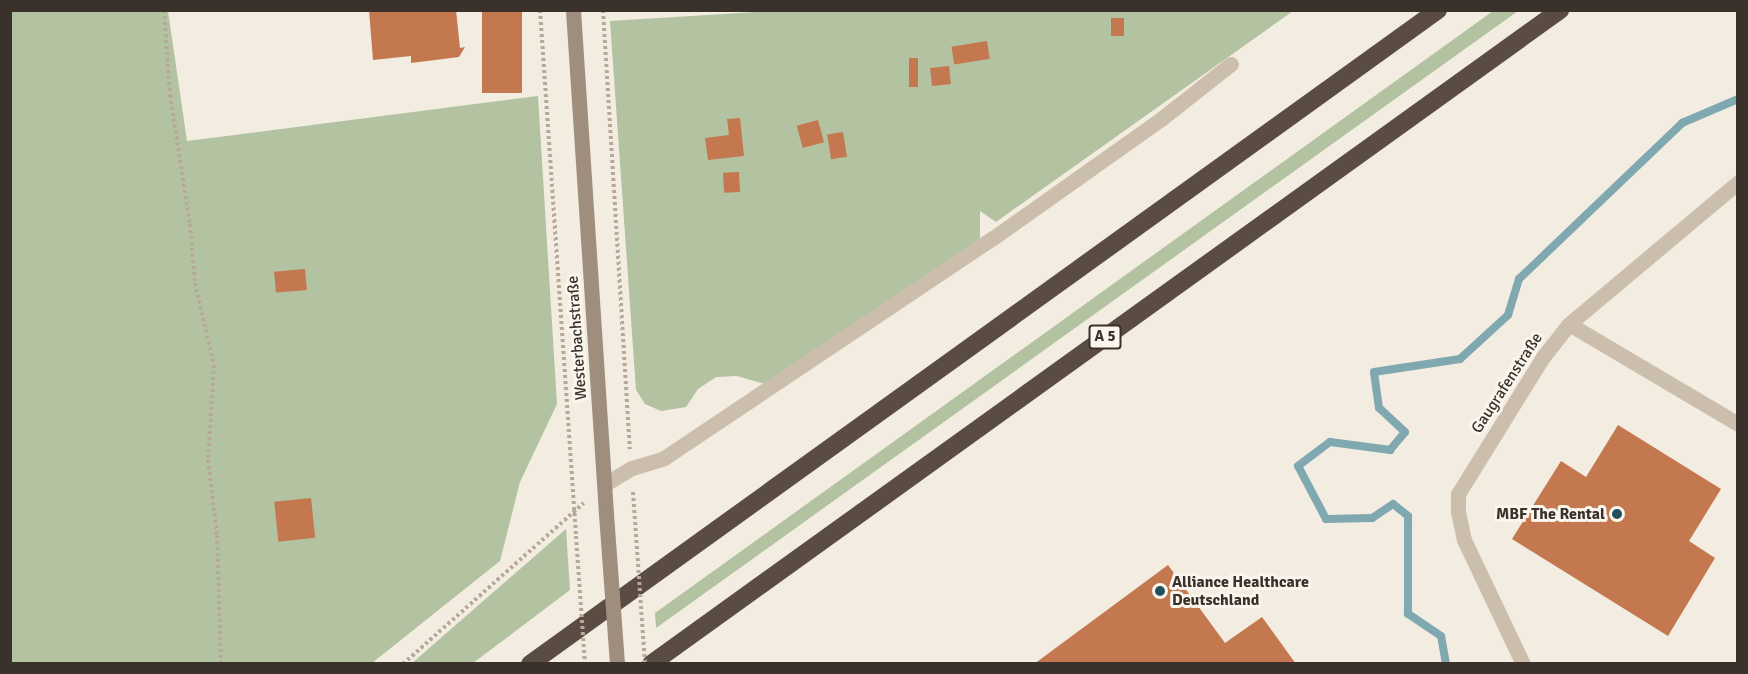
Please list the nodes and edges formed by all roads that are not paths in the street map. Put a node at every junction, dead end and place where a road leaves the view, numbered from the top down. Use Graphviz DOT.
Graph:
graph roads {
  1 [pos="573,10"];
  2 [pos="1438,10"];
  3 [pos="1560,10"];
  4 [pos="1231,64"];
  5 [pos="1737,182"];
  6 [pos="1569,324"];
  7 [pos="1737,424"];
  8 [pos="605,484"];
  9 [pos="530,663"];
  10 [pos="617,663"];
  11 [pos="651,663"];
  12 [pos="1523,663"];
  1 -- 8 [label="main road, Westerbachstraße"];
  2 -- 9 [label="highway"];
  3 -- 11 [label="highway, A 5"];
  4 -- 8 [label="street"];
  5 -- 6 [label="street, Gaugrafenstraße"];
  6 -- 7 [label="street"];
  6 -- 12 [label="street, Gaugrafenstraße"];
  8 -- 10 [label="main road, Westerbachstraße, bridge"];
}
